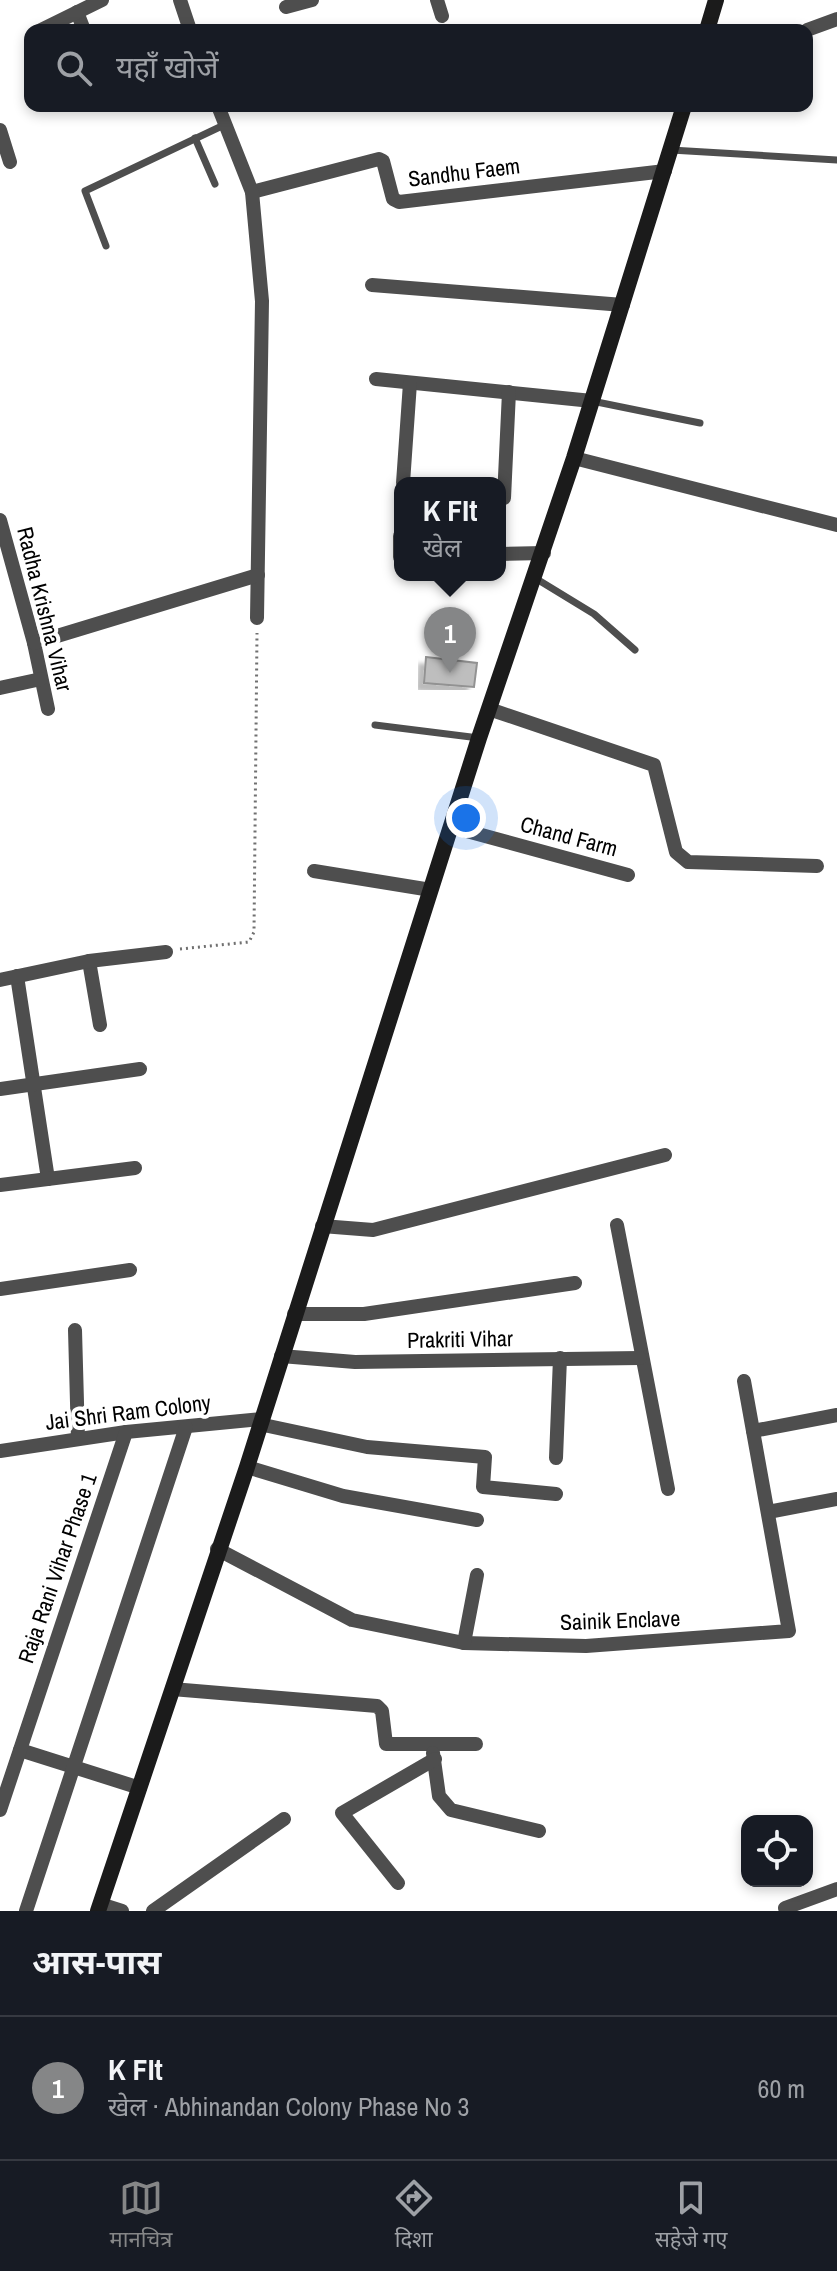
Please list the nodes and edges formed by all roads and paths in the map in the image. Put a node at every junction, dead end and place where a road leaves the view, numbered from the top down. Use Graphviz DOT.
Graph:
graph roads {
  1 [pos="102,0"];
  2 [pos="180,0"];
  3 [pos="312,0"];
  4 [pos="437,0"];
  5 [pos="716,0"];
  6 [pos="286,7"];
  7 [pos="77,12"];
  8 [pos="442,16"];
  9 [pos="837,19"];
  10 [pos="53,24"];
  11 [pos="82,24"];
  12 [pos="188,24"];
  13 [pos="709,24"];
  14 [pos="813,28"];
  15 [pos="220,112"];
  16 [pos="682,112"];
  17 [pos="224,125"];
  18 [pos="0,130"];
  19 [pos="195,138"];
  20 [pos="671,150"];
  21 [pos="837,160"];
  22 [pos="10,162"];
  23 [pos="665,171"];
  24 [pos="215,184"];
  25 [pos="252,192"];
  26 [pos="106,246"];
  27 [pos="372,285"];
  28 [pos="623,305"];
  29 [pos="376,379"];
  30 [pos="410,383"];
  31 [pos="509,392"];
  32 [pos="592,401"];
  33 [pos="700,423"];
  34 [pos="574,458"];
  35 [pos="403,477"];
  36 [pos="505,477"];
  37 [pos="837,525"];
  38 [pos="1,526"];
  39 [pos="544,553"];
  40 [pos="506,554"];
  41 [pos="258,575"];
  42 [pos="535,578"];
  43 [pos="257,618"];
  44 [pos="34,643"];
  45 [pos="635,650"];
  46 [pos="41,679"];
  47 [pos="0,688"];
  48 [pos="48,709"];
  49 [pos="489,709"];
  50 [pos="375,725"];
  51 [pos="479,738"];
  52 [pos="452,827"];
  53 [pos="817,866"];
  54 [pos="314,871"];
  55 [pos="628,875"];
  56 [pos="431,890"];
  57 [pos="171,951"];
  58 [pos="89,961"];
  59 [pos="17,976"];
  60 [pos="0,980"];
  61 [pos="100,1025"];
  62 [pos="140,1069"];
  63 [pos="35,1085"];
  64 [pos="0,1089"];
  65 [pos="665,1155"];
  66 [pos="135,1168"];
  67 [pos="48,1179"];
  68 [pos="0,1185"];
  69 [pos="617,1225"];
  70 [pos="322,1226"];
  71 [pos="130,1270"];
  72 [pos="575,1283"];
  73 [pos="0,1289"];
  74 [pos="294,1314"];
  75 [pos="75,1330"];
  76 [pos="281,1356"];
  77 [pos="560,1358"];
  78 [pos="640,1358"];
  79 [pos="744,1381"];
  80 [pos="837,1415"];
  81 [pos="260,1422"];
  82 [pos="186,1427"];
  83 [pos="753,1431"];
  84 [pos="126,1432"];
  85 [pos="78,1439"];
  86 [pos="0,1451"];
  87 [pos="556,1458"];
  88 [pos="247,1467"];
  89 [pos="668,1489"];
  90 [pos="556,1494"];
  91 [pos="837,1499"];
  92 [pos="768,1512"];
  93 [pos="477,1520"];
  94 [pos="217,1549"];
  95 [pos="477,1575"];
  96 [pos="464,1643"];
  97 [pos="172,1689"];
  98 [pos="431,1744"];
  99 [pos="476,1744"];
  100 [pos="20,1750"];
  101 [pos="435,1759"];
  102 [pos="72,1767"];
  103 [pos="140,1788"];
  104 [pos="0,1810"];
  105 [pos="284,1819"];
  106 [pos="539,1831"];
  107 [pos="398,1883"];
  108 [pos="837,1889"];
  109 [pos="99,1908"];
  110 [pos="785,1908"];
  111 [pos="26,1911"];
  112 [pos="122,1911"];
  113 [pos="153,1911"];
  1 -- 7 [label="street"];
  2 -- 12 [label="street"];
  3 -- 6 [label="street"];
  4 -- 8 [label="street"];
  5 -- 13 [label="street"];
  7 -- 10 [label="street"];
  7 -- 11 [label="street"];
  9 -- 14 [label="street"];
  15 -- 17 [label="street"];
  16 -- 20 [label="street"];
  17 -- 19 [label="lane"];
  17 -- 25 [label="street"];
  18 -- 22 [label="street"];
  19 -- 24 [label="lane"];
  19 -- 26 [label="lane"];
  20 -- 21 [label="lane"];
  20 -- 23 [label="street"];
  23 -- 25 [label="street, Sandhu Faem"];
  23 -- 28 [label="street"];
  25 -- 41 [label="street"];
  27 -- 28 [label="street"];
  28 -- 32 [label="street"];
  29 -- 30 [label="street"];
  30 -- 31 [label="street"];
  30 -- 35 [label="street"];
  31 -- 32 [label="street"];
  31 -- 36 [label="street"];
  32 -- 33 [label="lane"];
  32 -- 34 [label="street"];
  34 -- 37 [label="street"];
  34 -- 39 [label="street"];
  38 -- 44 [label="street, Radha Krishna Vihar"];
  39 -- 40 [label="street"];
  39 -- 42 [label="street"];
  41 -- 43 [label="street"];
  41 -- 44 [label="street"];
  42 -- 45 [label="lane"];
  42 -- 49 [label="street"];
  43 -- 57 [label="path"];
  44 -- 46 [label="street, Radha Krishna Vihar"];
  46 -- 47 [label="street"];
  46 -- 48 [label="street, Radha Krishna Vihar"];
  49 -- 51 [label="street"];
  49 -- 53 [label="street"];
  50 -- 51 [label="lane"];
  51 -- 52 [label="street"];
  52 -- 55 [label="street, Chand Farm"];
  52 -- 56 [label="street"];
  54 -- 56 [label="street"];
  56 -- 70 [label="street"];
  57 -- 58 [label="street"];
  58 -- 59 [label="street"];
  58 -- 61 [label="street"];
  59 -- 60 [label="street"];
  59 -- 63 [label="street"];
  62 -- 63 [label="street"];
  63 -- 64 [label="street"];
  63 -- 67 [label="street"];
  65 -- 70 [label="street"];
  66 -- 67 [label="street"];
  67 -- 68 [label="street"];
  69 -- 78 [label="street"];
  70 -- 74 [label="street"];
  71 -- 73 [label="street"];
  72 -- 74 [label="street"];
  74 -- 76 [label="street"];
  75 -- 85 [label="street"];
  76 -- 77 [label="street, Prakriti Vihar"];
  76 -- 81 [label="street"];
  77 -- 78 [label="street, Prakriti Vihar"];
  77 -- 87 [label="street"];
  78 -- 89 [label="street"];
  79 -- 83 [label="street, Sainik Enclave"];
  80 -- 83 [label="street"];
  81 -- 82 [label="street, Jai Shri Ram Colony"];
  81 -- 88 [label="street"];
  81 -- 90 [label="street, Jai Shri Ram Colony"];
  82 -- 84 [label="street, Jai Shri Ram Colony"];
  82 -- 102 [label="street"];
  83 -- 92 [label="street, Sainik Enclave"];
  84 -- 85 [label="street, Jai Shri Ram Colony"];
  84 -- 100 [label="street, Raja Rani Vihar Phase 1"];
  85 -- 86 [label="street, Jai Shri Ram Colony"];
  88 -- 93 [label="street"];
  88 -- 94 [label="street"];
  91 -- 92 [label="street"];
  92 -- 96 [label="street, Sainik Enclave"];
  94 -- 96 [label="street, Sainik Enclave"];
  94 -- 97 [label="street"];
  95 -- 96 [label="street"];
  97 -- 98 [label="street"];
  97 -- 103 [label="street"];
  98 -- 99 [label="street"];
  98 -- 101 [label="street"];
  100 -- 102 [label="street"];
  100 -- 104 [label="street, Raja Rani Vihar Phase 1"];
  101 -- 106 [label="street"];
  101 -- 107 [label="street"];
  102 -- 103 [label="street"];
  102 -- 111 [label="street"];
  103 -- 109 [label="street"];
  105 -- 113 [label="street"];
  108 -- 110 [label="street"];
  109 -- 112 [label="street"];
}
